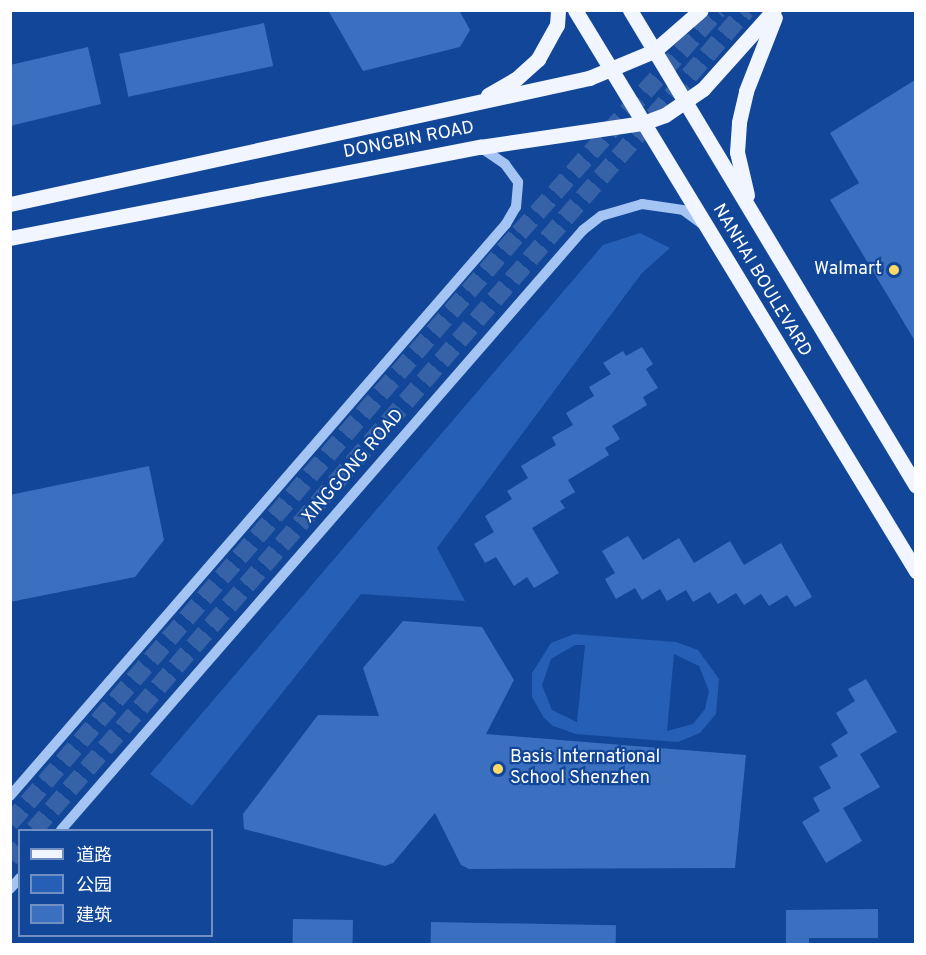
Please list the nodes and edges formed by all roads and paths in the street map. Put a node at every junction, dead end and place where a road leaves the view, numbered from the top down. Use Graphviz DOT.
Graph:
graph roads {
  1 [pos="558,10"];
  2 [pos="575,10"];
  3 [pos="630,10"];
  4 [pos="701,10"];
  5 [pos="776,10"];
  6 [pos="654,51"];
  7 [pos="611,71"];
  8 [pos="684,104"];
  9 [pos="457,107"];
  10 [pos="643,123"];
  11 [pos="480,147"];
  12 [pos="10,204"];
  13 [pos="757,224"];
  14 [pos="707,229"];
  15 [pos="10,238"];
  16 [pos="915,486"];
  17 [pos="915,571"];
  18 [pos="10,796"];
  19 [pos="63,829"];
  1 -- 9 [label="main road"];
  2 -- 7 [label="main road, NANHAI BOULEVARD"];
  3 -- 6 [label="main road, NANHAI BOULEVARD"];
  4 -- 6 [label="main road, DONGBIN ROAD"];
  5 -- 8 [label="main road, DONGBIN ROAD"];
  5 -- 13 [label="main road"];
  6 -- 7 [label="main road, DONGBIN ROAD"];
  6 -- 8 [label="main road, NANHAI BOULEVARD"];
  7 -- 9 [label="main road, DONGBIN ROAD"];
  7 -- 10 [label="main road, NANHAI BOULEVARD"];
  8 -- 10 [label="main road, DONGBIN ROAD"];
  8 -- 13 [label="main road, NANHAI BOULEVARD"];
  9 -- 12 [label="main road, DONGBIN ROAD"];
  10 -- 11 [label="main road, DONGBIN ROAD"];
  10 -- 14 [label="main road, NANHAI BOULEVARD"];
  11 -- 15 [label="main road, DONGBIN ROAD"];
  11 -- 18 [label="street"];
  13 -- 16 [label="main road, NANHAI BOULEVARD"];
  14 -- 17 [label="main road, NANHAI BOULEVARD"];
  14 -- 19 [label="street, XINGGONG ROAD"];
}
